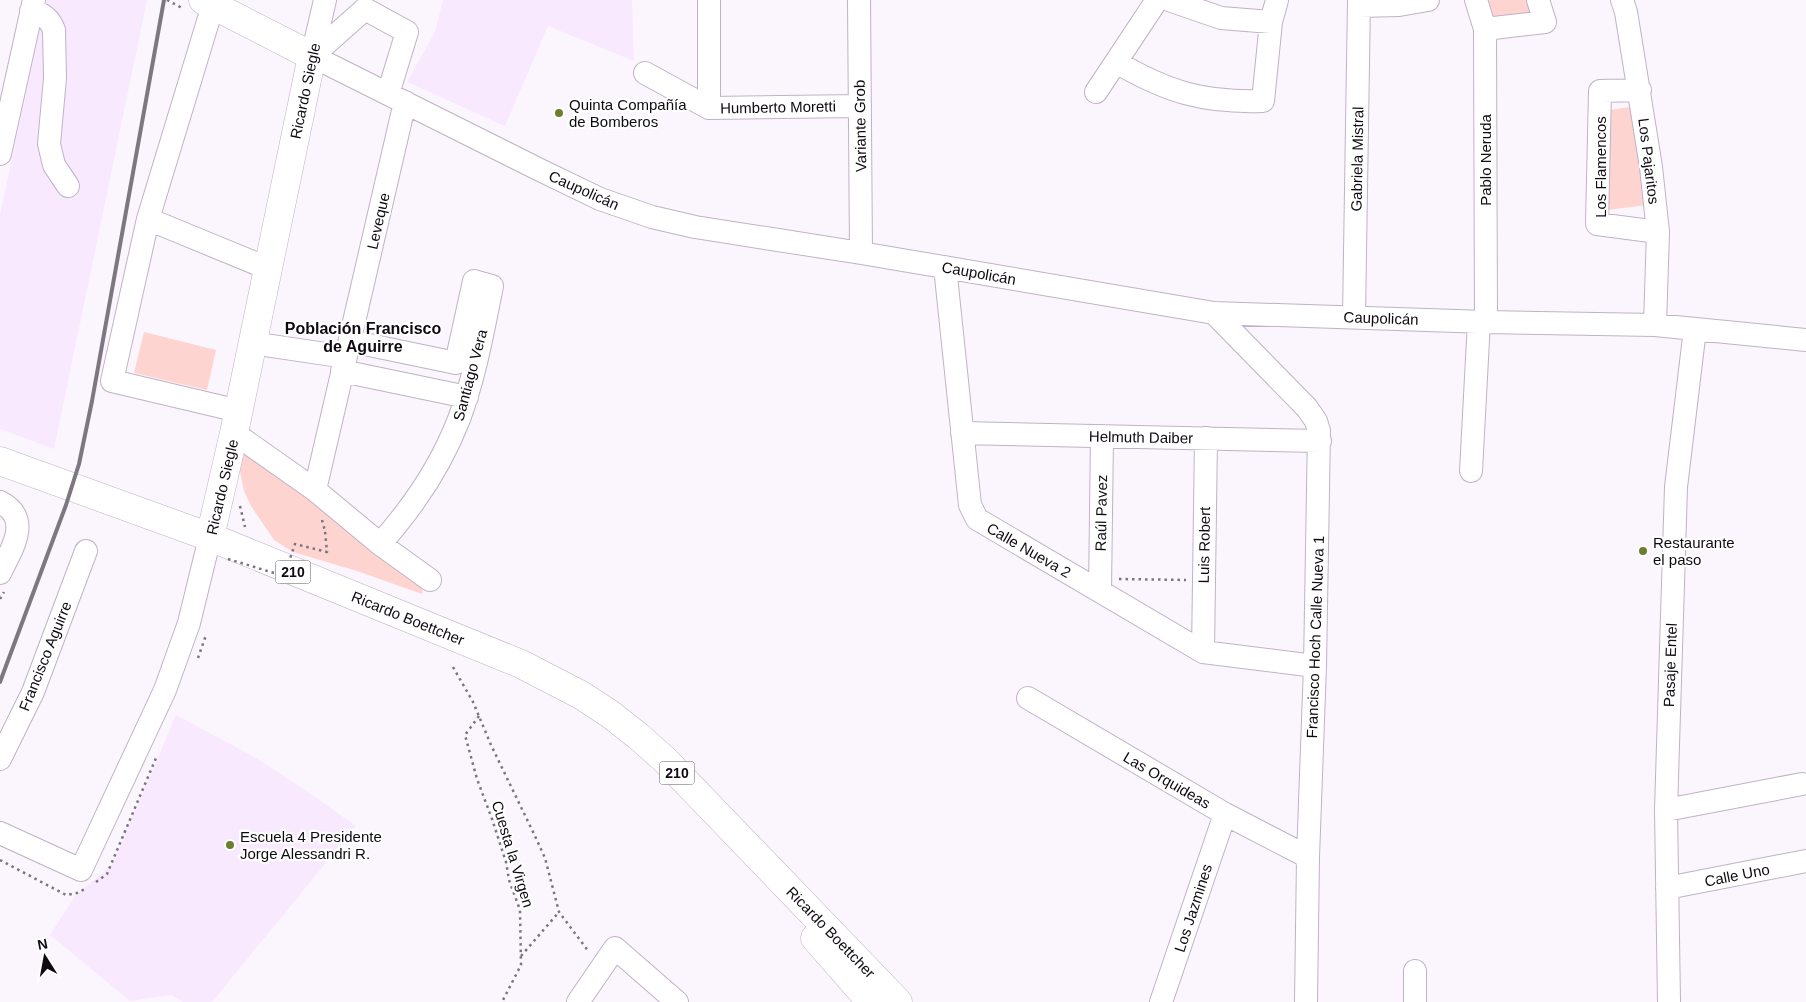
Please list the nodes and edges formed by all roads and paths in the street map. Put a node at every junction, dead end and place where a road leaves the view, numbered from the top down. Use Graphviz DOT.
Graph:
graph roads {
  1 [pos="325,0"];
  2 [pos="709,0"];
  3 [pos="859,0"];
  4 [pos="1157,0"];
  5 [pos="1168,0"];
  6 [pos="1277,0"];
  7 [pos="1428,0"];
  8 [pos="1476,0"];
  9 [pos="1538,0"];
  10 [pos="1622,0"];
  11 [pos="208,3"];
  12 [pos="1359,3"];
  13 [pos="32,6"];
  14 [pos="1271,22"];
  15 [pos="1485,29"];
  16 [pos="312,56"];
  17 [pos="1116,62"];
  18 [pos="645,74"];
  19 [pos="1640,90"];
  20 [pos="1096,92"];
  21 [pos="397,98"];
  22 [pos="860,106"];
  23 [pos="709,108"];
  24 [pos="0,154"];
  25 [pos="68,186"];
  26 [pos="148,219"];
  27 [pos="1658,232"];
  28 [pos="861,253"];
  29 [pos="946,267"];
  30 [pos="267,268"];
  31 [pos="1214,313"];
  32 [pos="1354,317"];
  33 [pos="1483,322"];
  34 [pos="1655,325"];
  35 [pos="1695,329"];
  36 [pos="1806,340"];
  37 [pos="252,343"];
  38 [pos="389,349"];
  39 [pos="346,356"];
  40 [pos="384,380"];
  41 [pos="467,397"];
  42 [pos="236,422"];
  43 [pos="962,433"];
  44 [pos="1102,436"];
  45 [pos="1206,438"];
  46 [pos="1320,441"];
  47 [pos="0,460"];
  48 [pos="1471,471"];
  49 [pos="315,490"];
  50 [pos="239,501"];
  51 [pos="0,502"];
  52 [pos="249,531"];
  53 [pos="325,531"];
  54 [pos="210,537"];
  55 [pos="380,544"];
  56 [pos="86,551"];
  57 [pos="228,559"];
  58 [pos="287,559"];
  59 [pos="296,563"];
  60 [pos="0,573"];
  61 [pos="430,580"];
  62 [pos="1204,581"];
  63 [pos="1100,585"];
  64 [pos="1203,652"];
  65 [pos="1315,666"];
  66 [pos="453,667"];
  67 [pos="1028,698"];
  68 [pos="479,716"];
  69 [pos="0,759"];
  70 [pos="1802,784"];
  71 [pos="1666,810"];
  72 [pos="1225,814"];
  73 [pos="0,833"];
  74 [pos="1308,857"];
  75 [pos="1806,861"];
  76 [pos="764,863"];
  77 [pos="1667,888"];
  78 [pos="560,912"];
  79 [pos="521,956"];
  80 [pos="602,968"];
  81 [pos="1415,971"];
  82 [pos="502,1002"];
  83 [pos="578,1002"];
  84 [pos="676,1002"];
  85 [pos="871,1002"];
  86 [pos="898,1002"];
  87 [pos="1160,1002"];
  88 [pos="1306,1002"];
  89 [pos="1415,1002"];
  90 [pos="1669,1002"];
  1 -- 16 [label="street, Ricardo Siegle"];
  2 -- 23 [label="street"];
  3 -- 22 [label="street, Variante Grob"];
  4 -- 17 [label="street"];
  5 -- 14 [label="street"];
  6 -- 14 [label="street"];
  7 -- 12 [label="street"];
  8 -- 15 [label="street, Pablo Neruda"];
  9 -- 15 [label="street"];
  10 -- 19 [label="street, Los Pajaritos"];
  11 -- 16 [label="main road, Caupolicán"];
  11 -- 26 [label="street"];
  12 -- 32 [label="street, Gabriela Mistral"];
  13 -- 24 [label="street"];
  13 -- 25 [label="street"];
  14 -- 17 [label="street"];
  15 -- 33 [label="street, Pablo Neruda"];
  16 -- 21 [label="street, Caupolicán"];
  16 -- 21 [label="street, Leveque"];
  16 -- 30 [label="main road, Ricardo Siegle"];
  17 -- 20 [label="street"];
  18 -- 23 [label="street, Humberto Moretti"];
  19 -- 27 [label="street, Los Pajaritos"];
  19 -- 27 [label="street, Los Flamencos"];
  21 -- 28 [label="street, Caupolicán"];
  21 -- 39 [label="street, Leveque"];
  22 -- 23 [label="street, Humberto Moretti"];
  22 -- 28 [label="street, Variante Grob"];
  26 -- 30 [label="street"];
  26 -- 42 [label="street"];
  27 -- 34 [label="street, Los Pajaritos"];
  28 -- 29 [label="street, Caupolicán"];
  29 -- 31 [label="street, Caupolicán"];
  29 -- 43 [label="street, Calle Nueva 2"];
  30 -- 37 [label="main road, Ricardo Siegle"];
  31 -- 32 [label="street, Caupolicán"];
  31 -- 46 [label="street, Francisco Hoch Calle Nueva 1"];
  32 -- 33 [label="street, Caupolicán"];
  33 -- 34 [label="street, Caupolicán"];
  33 -- 48 [label="street, Pablo Neruda"];
  34 -- 35 [label="street, Caupolicán"];
  35 -- 36 [label="street, Caupolicán"];
  35 -- 71 [label="street, Pasaje Entel"];
  37 -- 39 [label="street"];
  37 -- 42 [label="main road, Ricardo Siegle"];
  38 -- 39 [label="street"];
  38 -- 40 [label="street"];
  38 -- 41 [label="street, Santiago Vera"];
  39 -- 40 [label="street"];
  39 -- 49 [label="street, Leveque"];
  40 -- 41 [label="street"];
  41 -- 55 [label="street, Santiago Vera"];
  42 -- 49 [label="street"];
  42 -- 54 [label="main road, Ricardo Siegle"];
  43 -- 44 [label="street, Helmuth Daiber"];
  43 -- 63 [label="street, Calle Nueva 2"];
  44 -- 45 [label="street, Helmuth Daiber"];
  44 -- 63 [label="street, Raúl Pavez"];
  45 -- 46 [label="street, Helmuth Daiber"];
  45 -- 62 [label="street, Luis Robert"];
  46 -- 65 [label="street, Francisco Hoch Calle Nueva 1"];
  47 -- 54 [label="main road, Ricardo Boettcher / 210"];
  49 -- 55 [label="street"];
  50 -- 52 [label="path"];
  51 -- 60 [label="street"];
  53 -- 57 [label="path, bridge"];
  54 -- 73 [label="street, Ricardo Siegle"];
  54 -- 76 [label="main road, Ricardo Boettcher / 210"];
  55 -- 61 [label="street"];
  56 -- 69 [label="street, Francisco Aguirre"];
  58 -- 59 [label="path"];
  62 -- 63 [label="path"];
  62 -- 64 [label="street, Luis Robert"];
  63 -- 64 [label="street, Calle Nueva 2"];
  64 -- 65 [label="street, Calle Nueva 2"];
  65 -- 74 [label="street, Francisco Hoch Calle Nueva 1"];
  66 -- 68 [label="path, Cuesta la Virgen"];
  67 -- 72 [label="street, Las Orquideas"];
  68 -- 78 [label="path, Cuesta la Virgen"];
  68 -- 79 [label="path, Cuesta la Virgen"];
  70 -- 71 [label="street"];
  71 -- 77 [label="street, Pasaje Entel"];
  72 -- 74 [label="street, Las Orquideas"];
  72 -- 87 [label="street, Los Jazmines"];
  74 -- 88 [label="street, Francisco Hoch Calle Nueva 1"];
  75 -- 77 [label="street, Calle Uno"];
  76 -- 85 [label="main road, Ricardo Boettcher / 210"];
  76 -- 86 [label="main road, Ricardo Boettcher / 210"];
  77 -- 90 [label="street, Pasaje Entel"];
  78 -- 79 [label="path"];
  78 -- 80 [label="path, Cuesta la Virgen"];
  79 -- 82 [label="path, Cuesta la Virgen"];
  80 -- 83 [label="street"];
  80 -- 84 [label="street"];
  81 -- 89 [label="street"];
}
